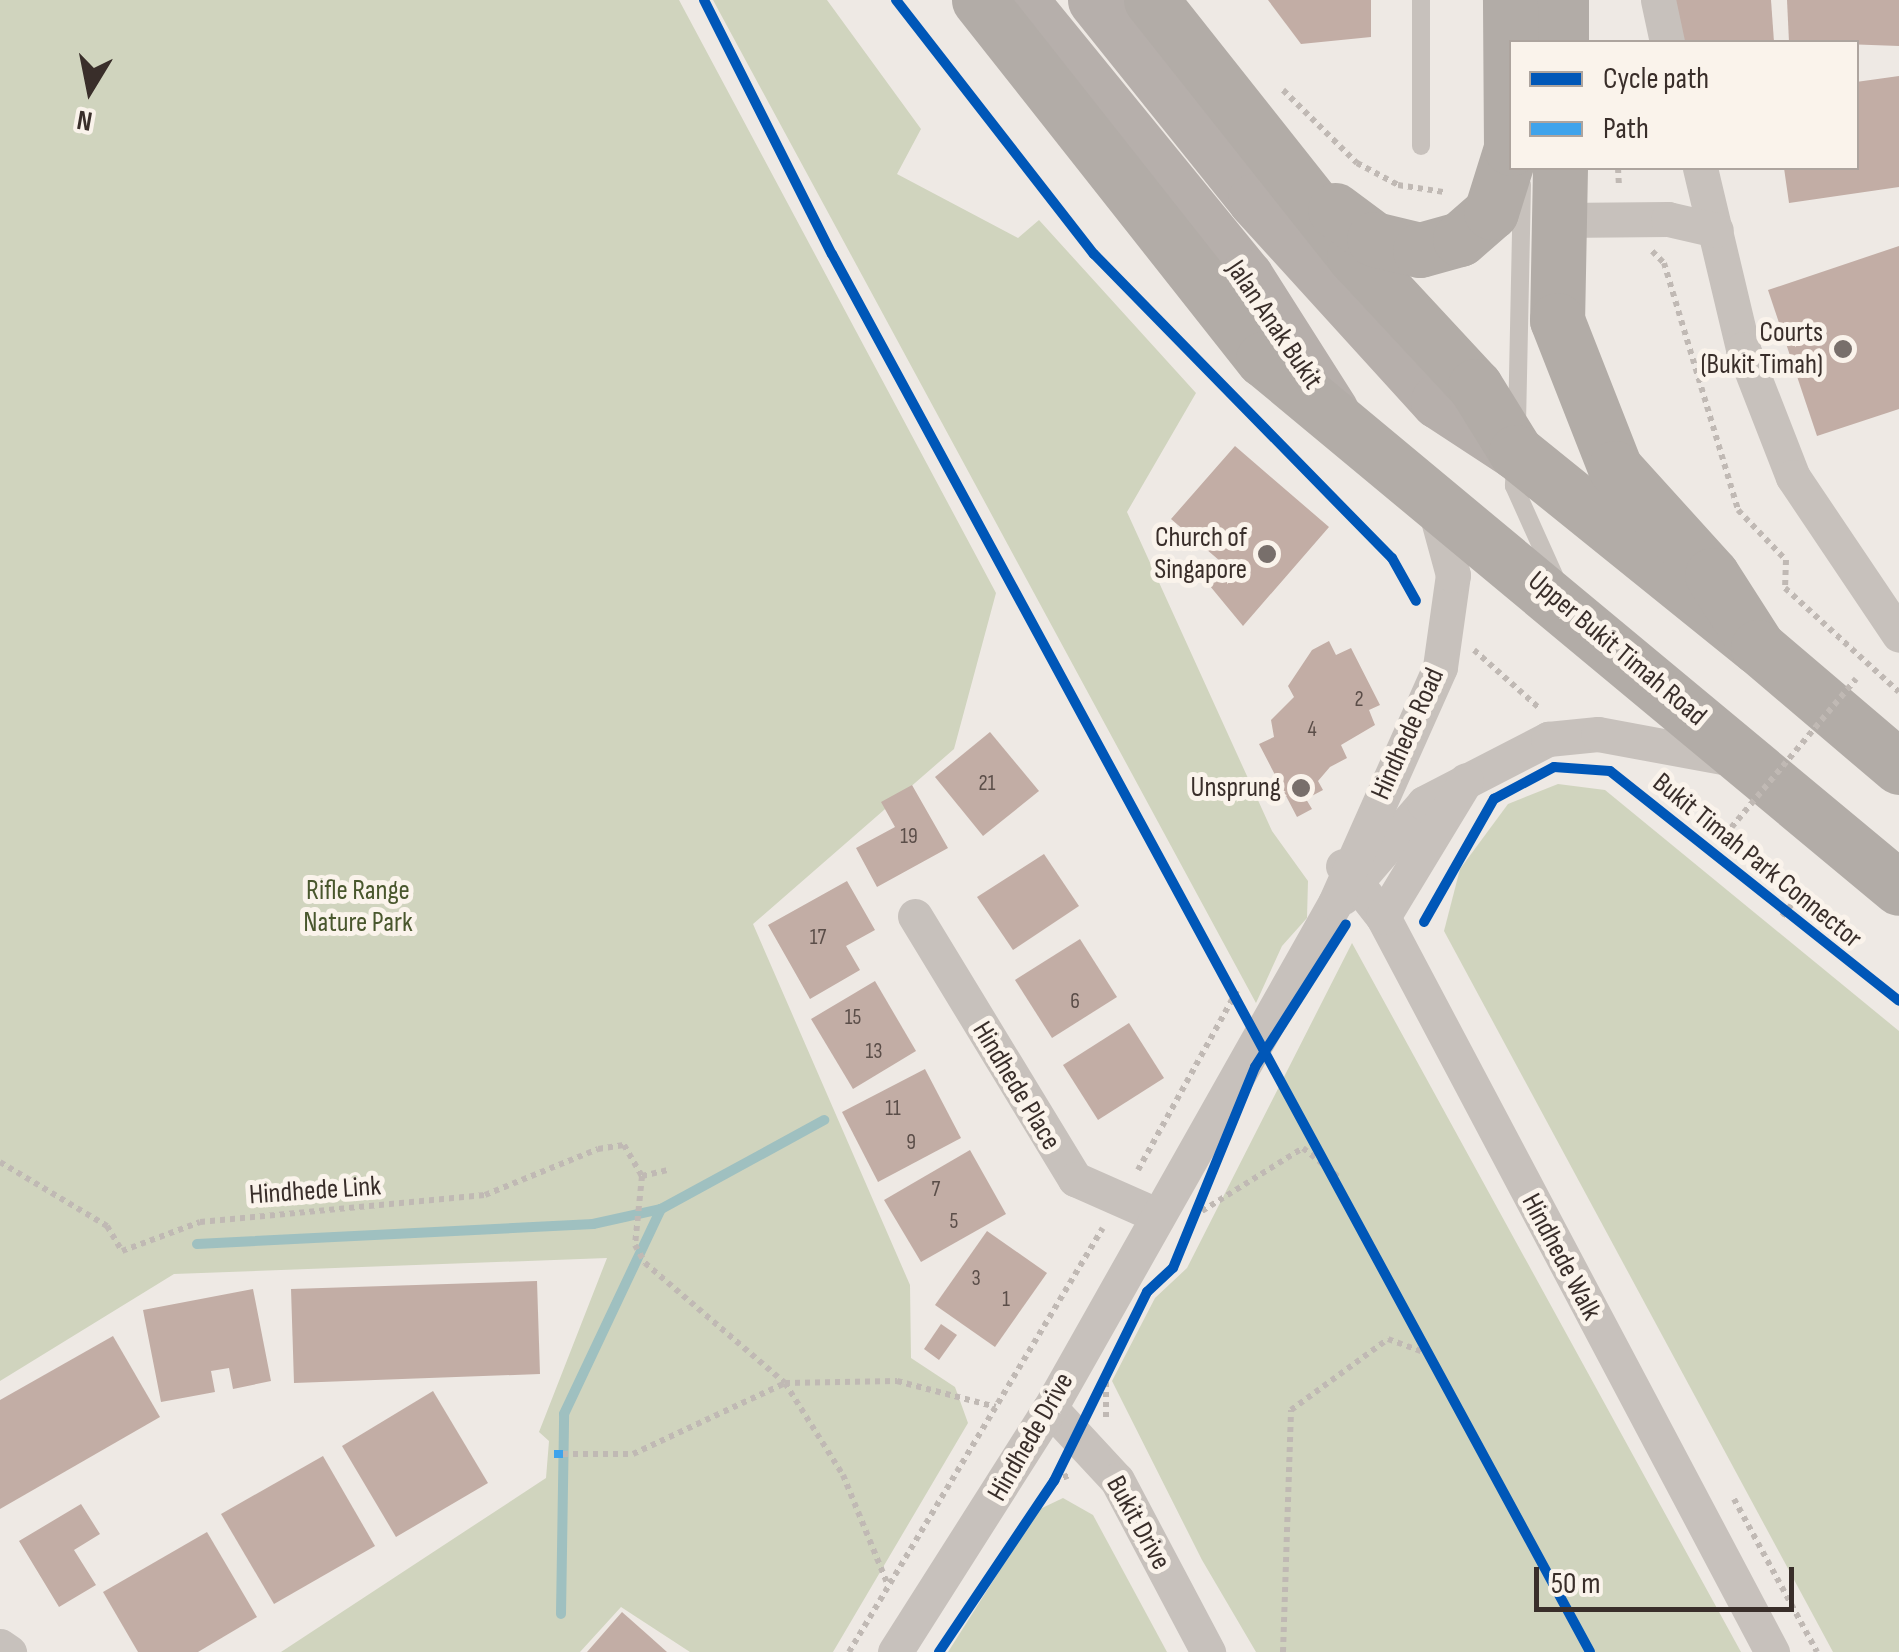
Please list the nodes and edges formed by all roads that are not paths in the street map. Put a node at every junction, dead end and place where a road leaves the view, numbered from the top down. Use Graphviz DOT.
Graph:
graph roads {
  1 [pos="979,0"];
  2 [pos="1020,0"];
  3 [pos="1095,0"];
  4 [pos="1151,0"];
  5 [pos="1422,0"];
  6 [pos="1510,0"];
  7 [pos="1561,0"];
  8 [pos="1658,0"];
  9 [pos="1510,40"];
  10 [pos="1561,40"];
  11 [pos="1667,40"];
  12 [pos="1421,146"];
  13 [pos="1509,154"];
  14 [pos="1518,170"];
  15 [pos="1288,175"];
  16 [pos="1702,175"];
  17 [pos="1560,194"];
  18 [pos="1638,219"];
  19 [pos="1716,230"];
  20 [pos="1333,413"];
  21 [pos="1516,452"];
  22 [pos="1433,500"];
  23 [pos="1578,614"];
  24 [pos="1899,635"];
  25 [pos="1758,648"];
  26 [pos="1754,762"];
  27 [pos="1899,767"];
  28 [pos="1466,779"];
  29 [pos="1346,884"];
  30 [pos="1899,888"];
  31 [pos="915,916"];
  32 [pos="1383,917"];
  33 [pos="1154,1214"];
  34 [pos="1050,1408"];
  35 [pos="0,1646"];
  36 [pos="9,1652"];
  37 [pos="895,1652"];
  38 [pos="1208,1652"];
  39 [pos="1772,1652"];
  1 -- 20 [label="highway, Jalan Anak Bukit"];
  2 -- 20 [label="main road, Jalan Anak Bukit"];
  3 -- 21 [label="main road"];
  4 -- 15 [label="highway"];
  5 -- 12 [label="lane"];
  6 -- 9 [label="highway"];
  7 -- 10 [label="highway"];
  8 -- 11 [label="street"];
  13 -- 15 [label="highway"];
  14 -- 21 [label="lane"];
  15 -- 21 [label="highway"];
  16 -- 18 [label="street"];
  16 -- 19 [label="street"];
  17 -- 18 [label="street"];
  17 -- 25 [label="highway"];
  18 -- 19 [label="street"];
  19 -- 24 [label="street"];
  20 -- 22 [label="highway, Upper Bukit Timah Road"];
  21 -- 23 [label="lane"];
  21 -- 25 [label="highway"];
  22 -- 23 [label="highway, Upper Bukit Timah Road"];
  22 -- 29 [label="street, Hindhede Road"];
  23 -- 26 [label="highway, Upper Bukit Timah Road"];
  25 -- 27 [label="highway"];
  26 -- 28 [label="street, Hindhede Road"];
  26 -- 30 [label="highway, Upper Bukit Timah Road"];
  28 -- 29 [label="street, Hindhede Road"];
  28 -- 32 [label="street"];
  29 -- 32 [label="street, Hindhede Walk"];
  29 -- 33 [label="street, Hindhede Road"];
  31 -- 33 [label="street, Hindhede Place"];
  32 -- 39 [label="street, Hindhede Walk"];
  33 -- 34 [label="street, Hindhede Drive"];
  34 -- 37 [label="street, Hindhede Drive"];
  34 -- 38 [label="street, Bukit Drive"];
  35 -- 36 [label="street"];
}
